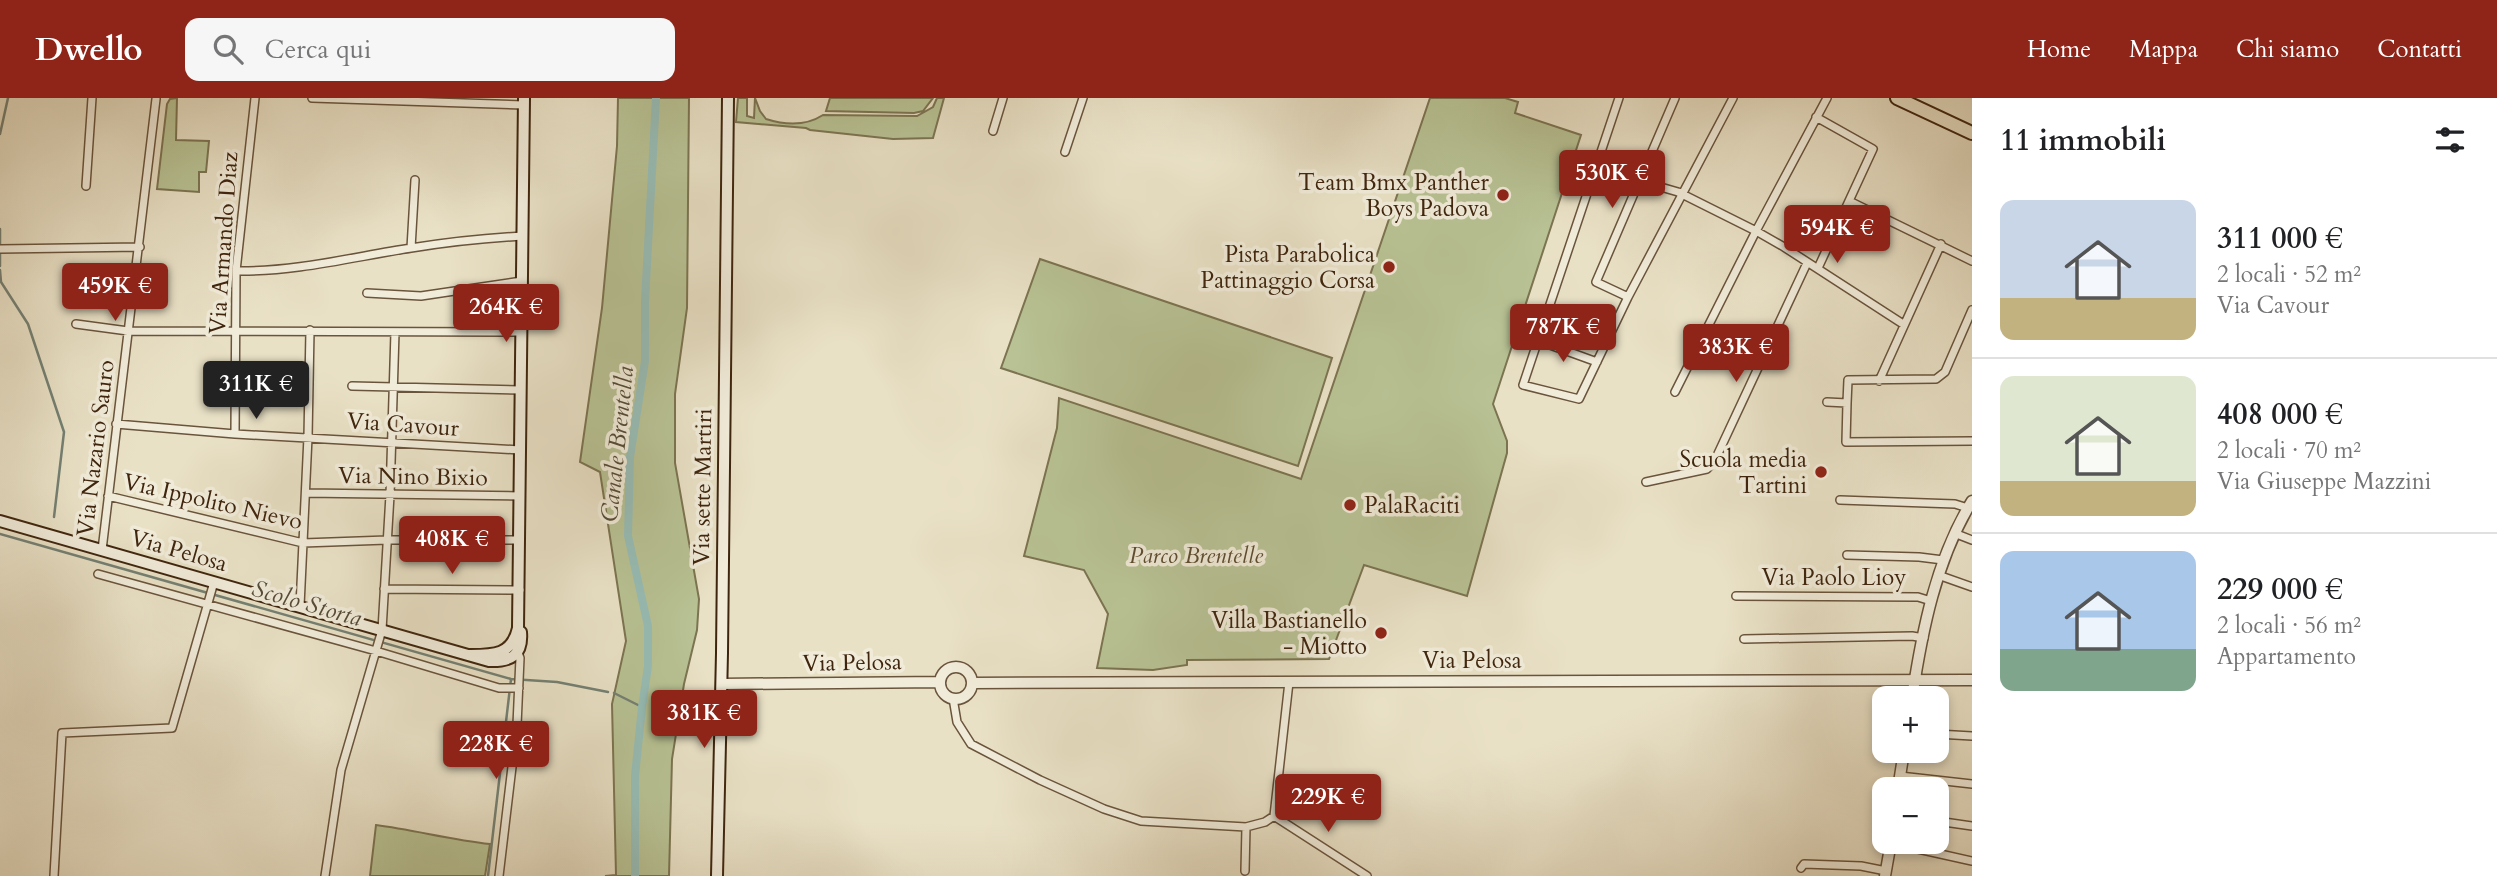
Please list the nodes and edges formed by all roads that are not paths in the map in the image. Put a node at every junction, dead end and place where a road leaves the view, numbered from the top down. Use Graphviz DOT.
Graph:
graph roads {
  1 [pos="92,98"];
  2 [pos="156,98"];
  3 [pos="255,98"];
  4 [pos="312,98"];
  5 [pos="329,98"];
  6 [pos="728,98"];
  7 [pos="1003,98"];
  8 [pos="1083,98"];
  9 [pos="1619,98"];
  10 [pos="1675,98"];
  11 [pos="1733,98"];
  12 [pos="1827,98"];
  13 [pos="1897,98"];
  14 [pos="397,99"];
  15 [pos="524,102"];
  16 [pos="1816,117"];
  17 [pos="993,131"];
  18 [pos="1972,133"];
  19 [pos="1065,152"];
  20 [pos="1595,168"];
  21 [pos="415,180"];
  22 [pos="1639,181"];
  23 [pos="86,186"];
  24 [pos="1682,194"];
  25 [pos="1849,201"];
  26 [pos="1756,231"];
  27 [pos="523,236"];
  28 [pos="1941,244"];
  29 [pos="140,247"];
  30 [pos="411,248"];
  31 [pos="2,249"];
  32 [pos="1972,261"];
  33 [pos="1807,263"];
  34 [pos="1818,268"];
  35 [pos="236,271"];
  36 [pos="522,281"];
  37 [pos="367,293"];
  38 [pos="1628,297"];
  39 [pos="1972,310"];
  40 [pos="76,324"];
  41 [pos="1903,324"];
  42 [pos="310,330"];
  43 [pos="128,331"];
  44 [pos="234,331"];
  45 [pos="395,332"];
  46 [pos="522,332"];
  47 [pos="1539,341"];
  48 [pos="1597,362"];
  49 [pos="1879,381"];
  50 [pos="352,386"];
  51 [pos="394,387"];
  52 [pos="521,390"];
  53 [pos="1675,392"];
  54 [pos="1827,402"];
  55 [pos="1847,403"];
  56 [pos="117,424"];
  57 [pos="235,434"];
  58 [pos="308,437"];
  59 [pos="1972,440"];
  60 [pos="392,444"];
  61 [pos="520,450"];
  62 [pos="1646,482"];
  63 [pos="306,493"];
  64 [pos="390,495"];
  65 [pos="108,496"];
  66 [pos="520,496"];
  67 [pos="1840,500"];
  68 [pos="1970,505"];
  69 [pos="0,521"];
  70 [pos="1954,533"];
  71 [pos="387,540"];
  72 [pos="520,540"];
  73 [pos="1972,540"];
  74 [pos="303,543"];
  75 [pos="102,550"];
  76 [pos="1847,555"];
  77 [pos="1943,560"];
  78 [pos="99,574"];
  79 [pos="1938,575"];
  80 [pos="213,584"];
  81 [pos="1972,587"];
  82 [pos="384,589"];
  83 [pos="520,590"];
  84 [pos="1736,596"];
  85 [pos="1931,601"];
  86 [pos="207,603"];
  87 [pos="300,606"];
  88 [pos="519,612"];
  89 [pos="382,632"];
  90 [pos="1924,638"];
  91 [pos="515,639"];
  92 [pos="1744,639"];
  93 [pos="376,651"];
  94 [pos="502,651"];
  95 [pos="518,653"];
  96 [pos="468,655"];
  97 [pos="489,661"];
  98 [pos="519,680"];
  99 [pos="1915,680"];
  100 [pos="1972,680"];
  101 [pos="940,682"];
  102 [pos="1289,682"];
  103 [pos="972,683"];
  104 [pos="722,684"];
  105 [pos="1914,686"];
  106 [pos="953,698"];
  107 [pos="1949,735"];
  108 [pos="1972,736"];
  109 [pos="1902,763"];
  110 [pos="1900,776"];
  111 [pos="1972,784"];
  112 [pos="1274,816"];
  113 [pos="1949,823"];
  114 [pos="1972,826"];
  115 [pos="1246,827"];
  116 [pos="1889,854"];
  117 [pos="1940,854"];
  118 [pos="1972,861"];
  119 [pos="1801,868"];
  120 [pos="1245,871"];
  121 [pos="1885,873"];
  122 [pos="54,876"];
  123 [pos="325,876"];
  124 [pos="499,876"];
  125 [pos="717,876"];
  126 [pos="1367,876"];
  1 -- 23 [label="street"];
  2 -- 29 [label="street, Via Nazario Sauro"];
  3 -- 35 [label="street, Via Armando Diaz"];
  4 -- 5 [label="street"];
  5 -- 14 [label="street"];
  6 -- 104 [label="main road, Via sette Martiri"];
  7 -- 17 [label="street"];
  8 -- 19 [label="street"];
  9 -- 20 [label="street"];
  10 -- 22 [label="street"];
  11 -- 24 [label="street"];
  12 -- 16 [label="street"];
  13 -- 18 [label="main road"];
  14 -- 15 [label="street"];
  15 -- 27 [label="main road"];
  16 -- 25 [label="street"];
  16 -- 26 [label="street"];
  20 -- 22 [label="street"];
  20 -- 47 [label="street"];
  21 -- 30 [label="street"];
  22 -- 24 [label="street"];
  22 -- 38 [label="street"];
  24 -- 26 [label="street"];
  24 -- 38 [label="street"];
  25 -- 28 [label="street"];
  25 -- 34 [label="street"];
  26 -- 33 [label="street"];
  26 -- 53 [label="street"];
  27 -- 30 [label="street"];
  27 -- 36 [label="main road"];
  28 -- 32 [label="street"];
  28 -- 41 [label="street"];
  29 -- 31 [label="street"];
  29 -- 43 [label="street, Via Nazario Sauro"];
  30 -- 35 [label="street"];
  33 -- 34 [label="street"];
  33 -- 62 [label="street"];
  34 -- 41 [label="street"];
  35 -- 44 [label="street, Via Armando Diaz"];
  36 -- 37 [label="street"];
  36 -- 46 [label="main road"];
  38 -- 48 [label="street"];
  39 -- 49 [label="street"];
  40 -- 43 [label="street"];
  41 -- 49 [label="street"];
  42 -- 44 [label="street"];
  42 -- 45 [label="street"];
  42 -- 58 [label="street"];
  43 -- 44 [label="street"];
  43 -- 56 [label="street, Via Nazario Sauro"];
  44 -- 57 [label="street, Via Armando Diaz"];
  45 -- 46 [label="street"];
  45 -- 51 [label="street"];
  46 -- 52 [label="main road"];
  47 -- 48 [label="street"];
  47 -- 48 [label="street"];
  49 -- 55 [label="street"];
  50 -- 51 [label="street"];
  51 -- 52 [label="street"];
  51 -- 60 [label="street"];
  52 -- 61 [label="main road"];
  54 -- 55 [label="street"];
  55 -- 59 [label="street"];
  56 -- 57 [label="street, Via Cavour"];
  56 -- 65 [label="street, Via Nazario Sauro"];
  57 -- 58 [label="street, Via Cavour"];
  58 -- 60 [label="street, Via Cavour"];
  58 -- 63 [label="street"];
  60 -- 61 [label="street, Via Cavour"];
  60 -- 64 [label="street"];
  61 -- 66 [label="main road"];
  63 -- 64 [label="street, Via Nino Bixio"];
  63 -- 74 [label="street"];
  64 -- 66 [label="street, Via Nino Bixio"];
  64 -- 71 [label="street"];
  65 -- 74 [label="street, Via Ippolito Nievo"];
  65 -- 75 [label="street, Via Nazario Sauro"];
  66 -- 72 [label="main road"];
  67 -- 68 [label="street"];
  68 -- 70 [label="street"];
  69 -- 75 [label="main road, Via Pelosa"];
  70 -- 73 [label="street"];
  70 -- 77 [label="street"];
  71 -- 72 [label="street, Via Ippolito Nievo"];
  71 -- 74 [label="street, Via Ippolito Nievo"];
  71 -- 82 [label="street"];
  72 -- 83 [label="main road"];
  74 -- 87 [label="street"];
  75 -- 80 [label="main road, Via Pelosa"];
  76 -- 77 [label="street"];
  77 -- 79 [label="street"];
  78 -- 86 [label="street, Via Pelosa"];
  79 -- 81 [label="street"];
  79 -- 85 [label="street"];
  80 -- 86 [label="street"];
  80 -- 87 [label="main road, Via Pelosa"];
  82 -- 83 [label="street"];
  82 -- 89 [label="street"];
  83 -- 88 [label="main road"];
  84 -- 85 [label="street, Via Paolo Lioy"];
  85 -- 90 [label="street"];
  86 -- 93 [label="street, Via Pelosa"];
  86 -- 122 [label="street"];
  87 -- 89 [label="main road, Via Pelosa"];
  88 -- 91 [label="main road"];
  88 -- 95 [label="main road"];
  89 -- 93 [label="street"];
  89 -- 96 [label="main road, Via Pelosa"];
  90 -- 92 [label="street"];
  90 -- 99 [label="street"];
  91 -- 94 [label="main road"];
  91 -- 95 [label="street"];
  93 -- 98 [label="street, Via Pelosa"];
  93 -- 123 [label="street"];
  94 -- 95 [label="street, Via Pelosa"];
  94 -- 96 [label="main road, Via Pelosa"];
  95 -- 97 [label="main road"];
  95 -- 98 [label="street"];
  96 -- 97 [label="main road, Via Pelosa"];
  97 -- 98 [label="street, Via Pelosa"];
  98 -- 124 [label="street"];
  99 -- 100 [label="street, Via Pelosa"];
  99 -- 102 [label="street, Via Pelosa"];
  99 -- 105 [label="street"];
  101 -- 103 [label="street, Via Pelosa"];
  101 -- 104 [label="street, Via Pelosa"];
  101 -- 106 [label="street"];
  102 -- 103 [label="street, Via Pelosa"];
  102 -- 112 [label="street"];
  103 -- 106 [label="street"];
  104 -- 125 [label="main road, Via sette Martiri"];
  106 -- 115 [label="street"];
  107 -- 108 [label="street"];
  109 -- 110 [label="street"];
  110 -- 111 [label="street"];
  112 -- 115 [label="street"];
  112 -- 126 [label="street"];
  113 -- 114 [label="street"];
  115 -- 120 [label="street"];
  116 -- 121 [label="street"];
  117 -- 118 [label="street"];
  119 -- 121 [label="street"];
}
